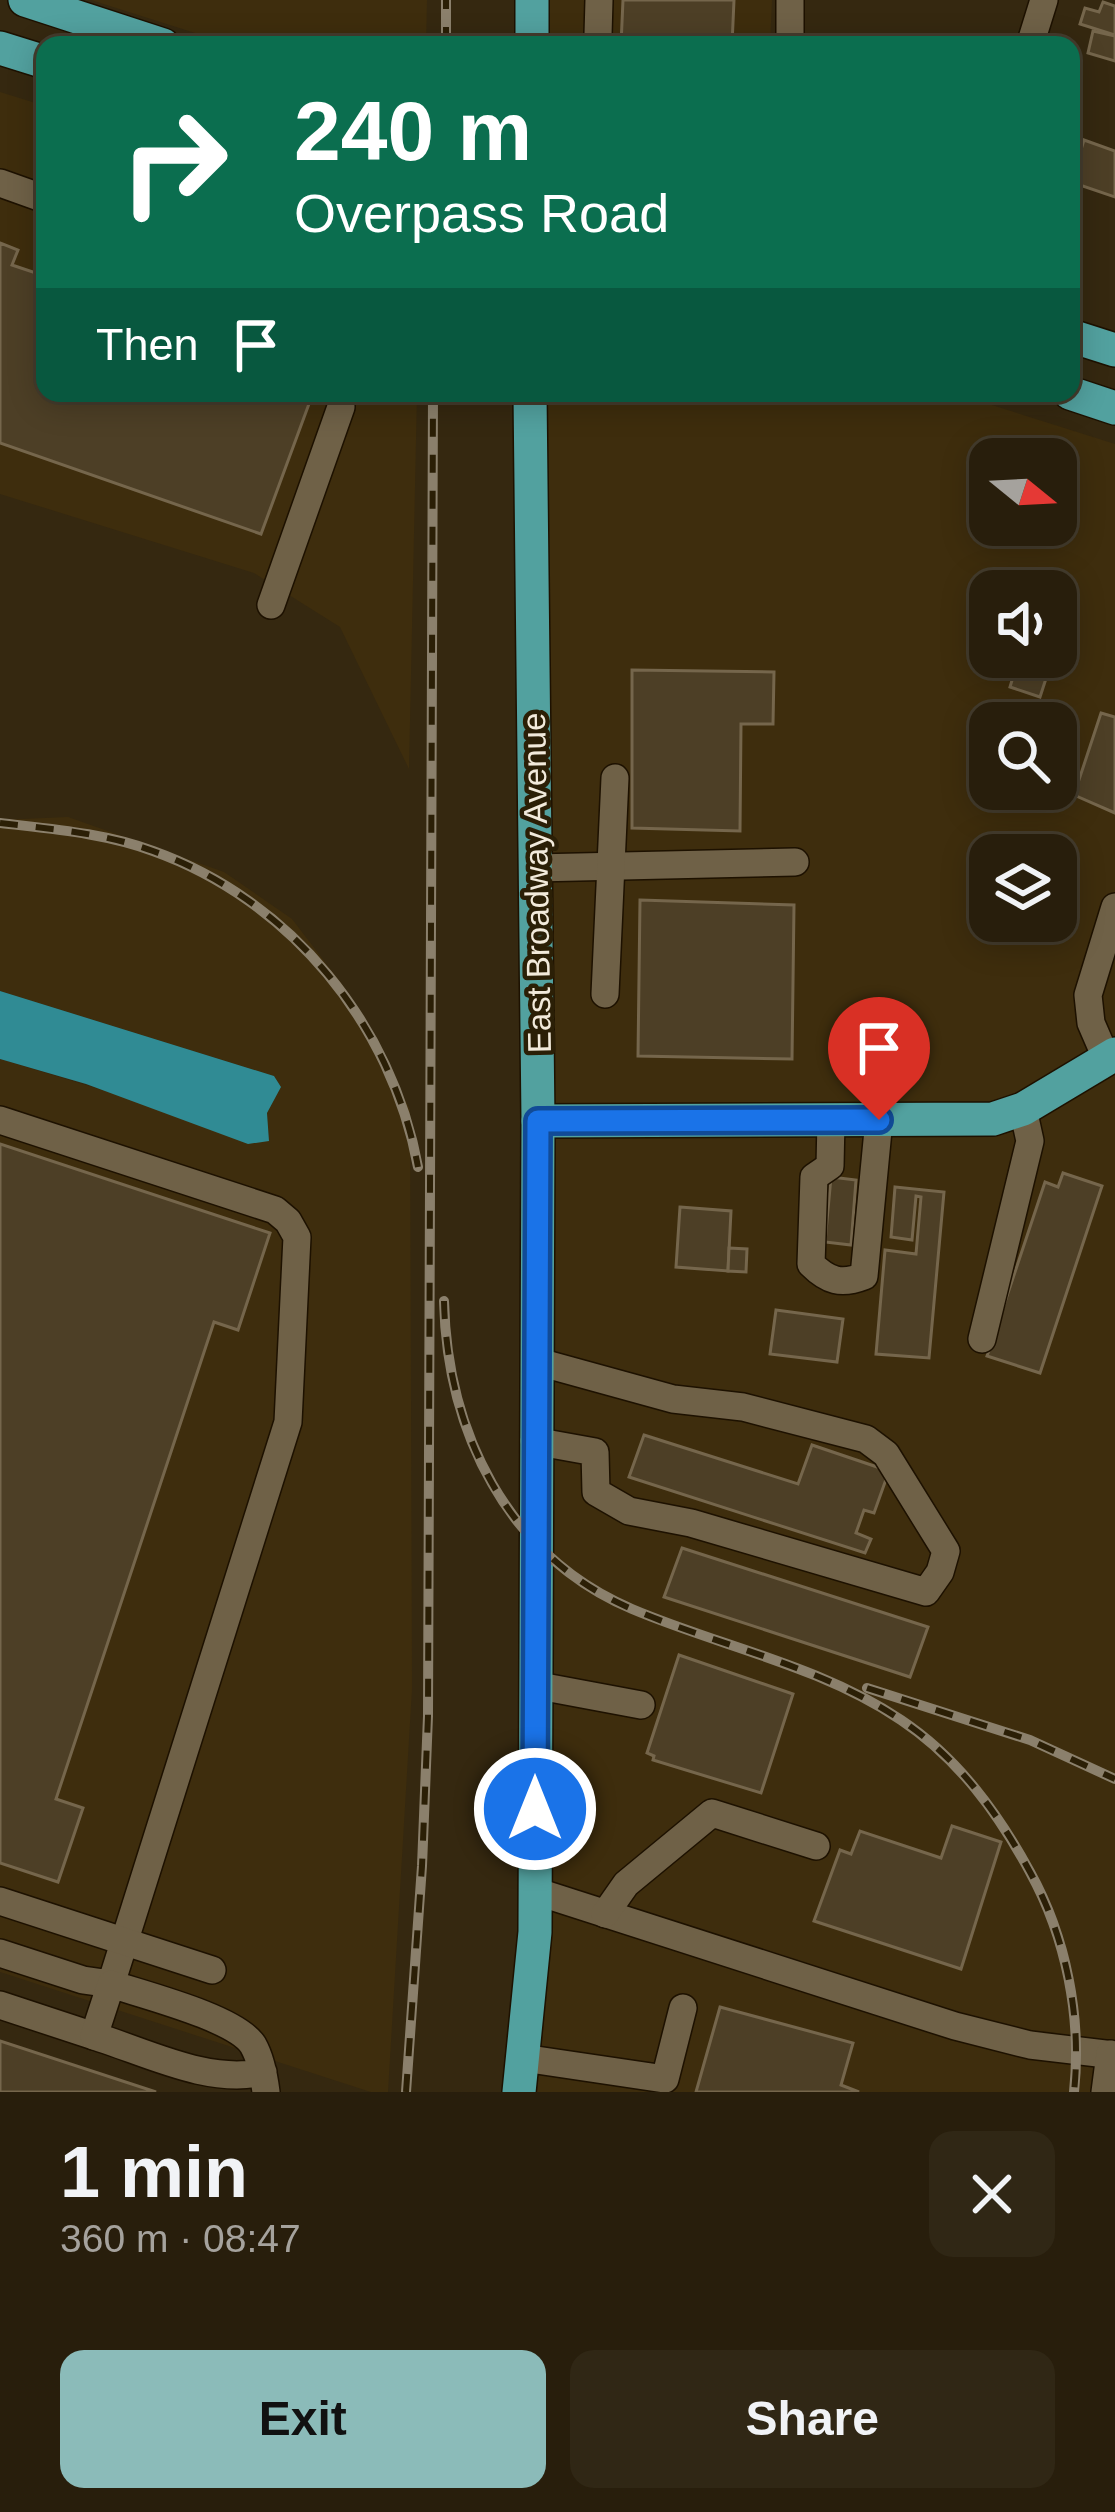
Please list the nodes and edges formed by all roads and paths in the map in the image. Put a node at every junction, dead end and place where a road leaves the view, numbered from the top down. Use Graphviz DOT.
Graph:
graph roads {
  1 [pos="25,0"];
  2 [pos="532,0"];
  3 [pos="599,0"];
  4 [pos="790,0"];
  5 [pos="1044,0"];
  6 [pos="598,35"];
  7 [pos="135,36"];
  8 [pos="532,36"];
  9 [pos="790,36"];
  10 [pos="1033,36"];
  11 [pos="0,48"];
  12 [pos="36,59"];
  13 [pos="0,182"];
  14 [pos="36,196"];
  15 [pos="1080,339"];
  16 [pos="1115,350"];
  17 [pos="1080,396"];
  18 [pos="341,402"];
  19 [pos="530,402"];
  20 [pos="1115,407"];
  21 [pos="271,605"];
  22 [pos="615,778"];
  23 [pos="796,862"];
  24 [pos="610,866"];
  25 [pos="536,868"];
  26 [pos="1115,907"];
  27 [pos="605,994"];
  28 [pos="1111,1057"];
  29 [pos="1023,1109"];
  30 [pos="0,1120"];
  31 [pos="831,1120"];
  32 [pos="879,1120"];
  33 [pos="538,1121"];
  34 [pos="982,1339"];
  35 [pos="535,1361"];
  36 [pos="534,1442"];
  37 [pos="534,1685"];
  38 [pos="641,1705"];
  39 [pos="816,1846"];
  40 [pos="535,1891"];
  41 [pos="0,1901"];
  42 [pos="604,1914"];
  43 [pos="124,1942"];
  44 [pos="0,1953"];
  45 [pos="212,1970"];
  46 [pos="111,1984"];
  47 [pos="0,2005"];
  48 [pos="683,2008"];
  49 [pos="94,2036"];
  50 [pos="1113,2055"];
  51 [pos="521,2075"];
  52 [pos="265,2082"];
  53 [pos="1105,2092"];
  1 -- 7 [label="main road"];
  2 -- 8 [label="main road"];
  3 -- 6 [label="street"];
  4 -- 9 [label="street"];
  5 -- 10 [label="street"];
  11 -- 12 [label="main road"];
  13 -- 14 [label="street"];
  15 -- 16 [label="main road"];
  17 -- 20 [label="main road"];
  18 -- 21 [label="street"];
  19 -- 25 [label="main road, East Broadway Avenue"];
  22 -- 24 [label="street"];
  23 -- 24 [label="street"];
  24 -- 25 [label="street"];
  24 -- 27 [label="street"];
  25 -- 33 [label="main road, East Broadway Avenue"];
  26 -- 28 [label="street"];
  28 -- 29 [label="main road"];
  29 -- 32 [label="main road"];
  29 -- 34 [label="street"];
  30 -- 43 [label="street"];
  31 -- 32 [label="main road"];
  31 -- 32 [label="street"];
  31 -- 33 [label="main road"];
  33 -- 35 [label="main road, East Broadway Avenue"];
  35 -- 36 [label="main road, East Broadway Avenue"];
  35 -- 36 [label="street"];
  36 -- 37 [label="main road, East Broadway Avenue"];
  37 -- 38 [label="street"];
  37 -- 40 [label="main road, East Broadway Avenue"];
  39 -- 42 [label="street"];
  40 -- 42 [label="street"];
  40 -- 51 [label="main road, East Broadway Avenue"];
  41 -- 43 [label="street"];
  42 -- 50 [label="street"];
  43 -- 45 [label="street"];
  43 -- 46 [label="street"];
  44 -- 46 [label="street"];
  46 -- 49 [label="street"];
  46 -- 52 [label="street"];
  47 -- 49 [label="street"];
  48 -- 51 [label="street"];
  49 -- 52 [label="street"];
  50 -- 53 [label="street"];
}
